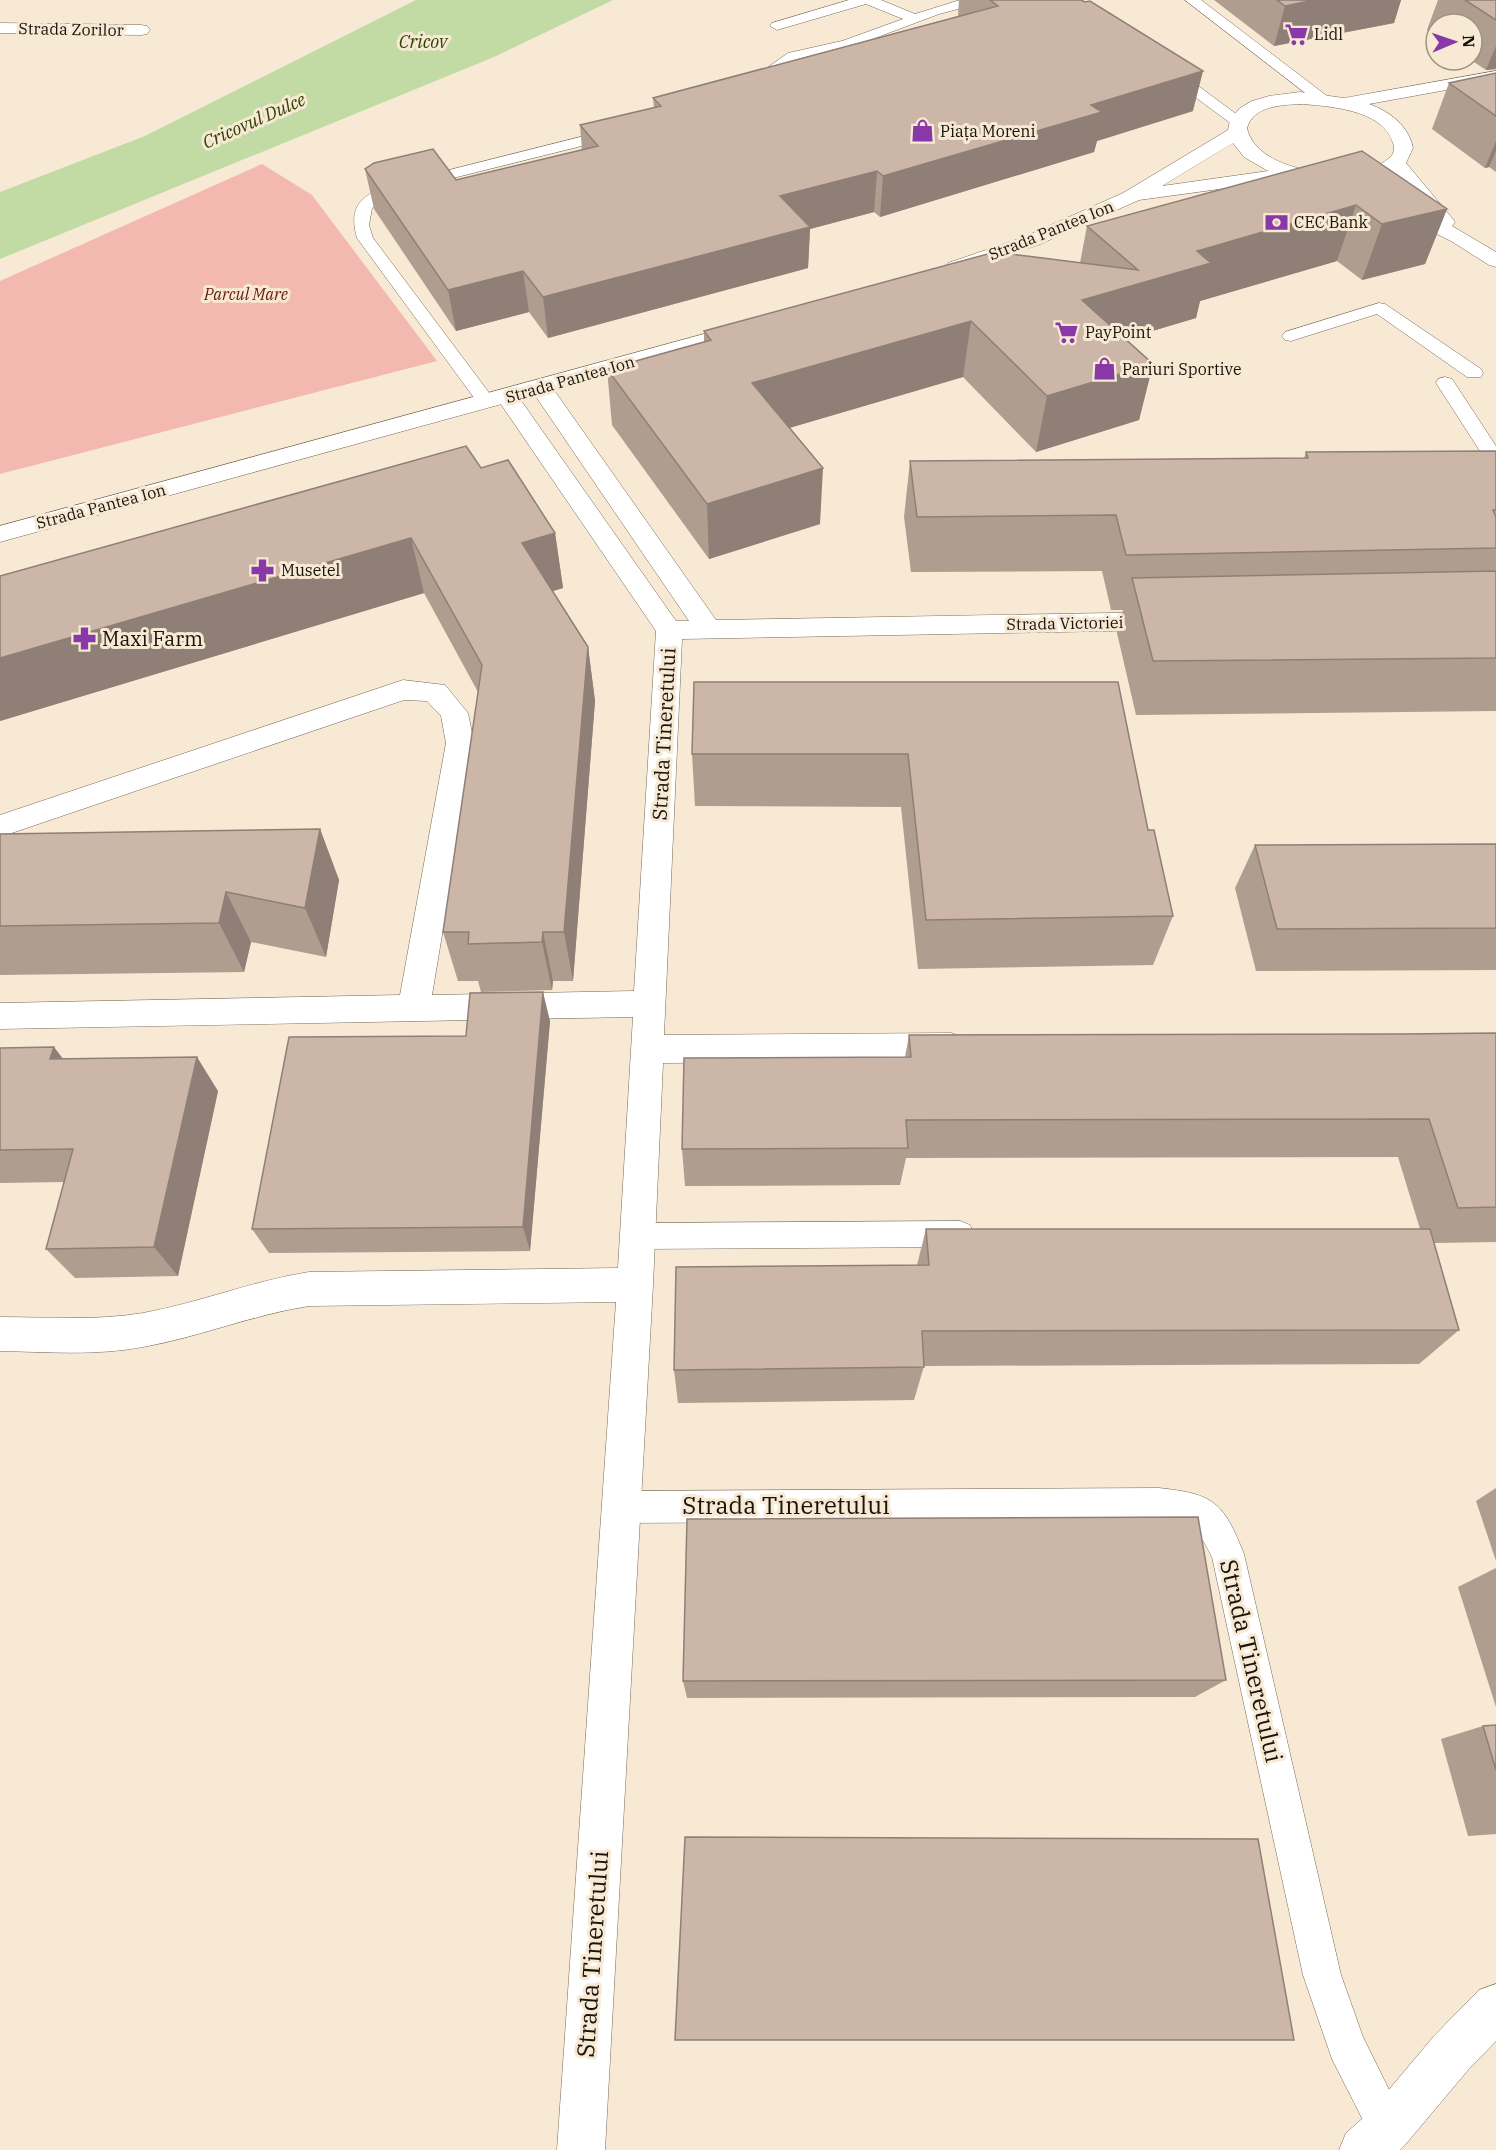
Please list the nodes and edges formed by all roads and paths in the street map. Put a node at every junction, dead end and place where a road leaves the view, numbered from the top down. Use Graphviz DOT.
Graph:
graph roads {
  1 [pos="864,0"];
  2 [pos="869,0"];
  3 [pos="976,0"];
  4 [pos="1192,0"];
  5 [pos="916,19"];
  6 [pos="777,26"];
  7 [pos="0,28"];
  8 [pos="141,30"];
  9 [pos="1153,58"];
  10 [pos="1496,76"];
  11 [pos="1441,86"];
  12 [pos="739,94"];
  13 [pos="1322,99"];
  14 [pos="1346,103"];
  15 [pos="1237,127"];
  16 [pos="629,130"];
  17 [pos="1396,130"];
  18 [pos="1396,163"];
  19 [pos="1293,173"];
  20 [pos="1341,179"];
  21 [pos="1130,197"];
  22 [pos="1458,237"];
  23 [pos="1496,261"];
  24 [pos="930,275"];
  25 [pos="768,324"];
  26 [pos="1292,336"];
  27 [pos="1474,373"];
  28 [pos="1445,383"];
  29 [pos="541,388"];
  30 [pos="497,400"];
  31 [pos="1496,461"];
  32 [pos="0,534"];
  33 [pos="1194,620"];
  34 [pos="708,629"];
  35 [pos="669,630"];
  36 [pos="0,826"];
  37 [pos="649,1004"];
  38 [pos="414,1008"];
  39 [pos="0,1016"];
  40 [pos="982,1047"];
  41 [pos="648,1049"];
  42 [pos="983,1234"];
  43 [pos="638,1236"];
  44 [pos="635,1285"];
  45 [pos="0,1334"];
  46 [pos="621,1507"];
  47 [pos="1496,2007"];
  48 [pos="1375,2139"];
  49 [pos="581,2150"];
  1 -- 6 [label="lane"];
  2 -- 5 [label="lane"];
  3 -- 5 [label="lane"];
  4 -- 13 [label="lane"];
  5 -- 12 [label="lane"];
  7 -- 8 [label="street, Strada Zorilor"];
  9 -- 15 [label="lane"];
  10 -- 11 [label="street"];
  11 -- 14 [label="street"];
  11 -- 17 [label="street"];
  13 -- 14 [label="street, Strada Pantea Ion"];
  13 -- 15 [label="street, Strada Pantea Ion"];
  14 -- 17 [label="street"];
  15 -- 19 [label="street"];
  15 -- 21 [label="street, Strada Pantea Ion"];
  16 -- 30 [label="lane"];
  17 -- 18 [label="street"];
  18 -- 20 [label="street"];
  18 -- 22 [label="street"];
  19 -- 20 [label="street"];
  19 -- 21 [label="street, Strada Pantea Ion"];
  20 -- 22 [label="street"];
  21 -- 24 [label="street, Strada Pantea Ion"];
  22 -- 23 [label="street"];
  25 -- 29 [label="street, Strada Pantea Ion"];
  26 -- 27 [label="lane"];
  28 -- 31 [label="lane"];
  29 -- 30 [label="street, Strada Pantea Ion"];
  29 -- 34 [label="street"];
  30 -- 32 [label="street, Strada Pantea Ion"];
  30 -- 35 [label="street, Strada Tineretului"];
  33 -- 34 [label="street, Strada Victoriei"];
  34 -- 35 [label="street, Strada Victoriei"];
  35 -- 37 [label="street, Strada Tineretului"];
  36 -- 38 [label="street"];
  37 -- 38 [label="street"];
  37 -- 41 [label="street, Strada Tineretului"];
  38 -- 39 [label="street"];
  40 -- 41 [label="street"];
  41 -- 43 [label="street, Strada Tineretului"];
  42 -- 43 [label="lane"];
  43 -- 44 [label="street, Strada Tineretului"];
  44 -- 45 [label="street"];
  44 -- 46 [label="street, Strada Tineretului"];
  46 -- 48 [label="lane, Strada Tineretului"];
  46 -- 49 [label="street, Strada Tineretului"];
  47 -- 48 [label="street, Strada Tineretului"];
}
